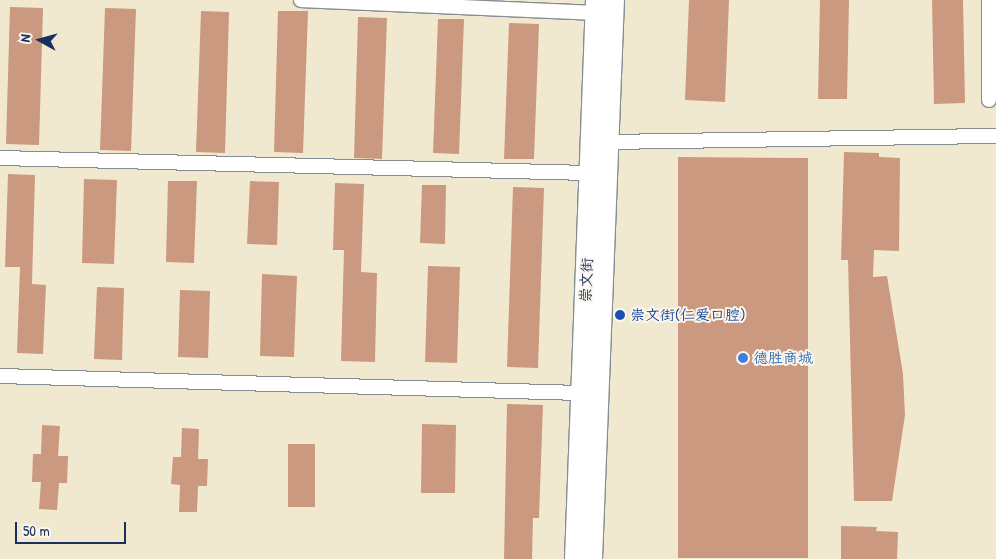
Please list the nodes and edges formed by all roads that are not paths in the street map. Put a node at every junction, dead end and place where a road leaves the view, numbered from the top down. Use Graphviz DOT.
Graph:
graph roads {
  1 [pos="301,0"];
  2 [pos="614,0"];
  3 [pos="989,0"];
  4 [pos="596,6"];
  5 [pos="989,100"];
  6 [pos="996,136"];
  7 [pos="608,142"];
  8 [pos="0,158"];
  9 [pos="590,173"];
  10 [pos="0,376"];
  11 [pos="581,393"];
  12 [pos="575,559"];
  13 [pos="592,559"];
  1 -- 4 [label="street"];
  2 -- 7 [label="street, 崇文街"];
  3 -- 5 [label="street"];
  4 -- 9 [label="street, 崇文街"];
  6 -- 7 [label="street"];
  7 -- 13 [label="street, 崇文街"];
  8 -- 9 [label="street"];
  9 -- 11 [label="street, 崇文街"];
  10 -- 11 [label="street"];
  11 -- 12 [label="street, 崇文街"];
}
